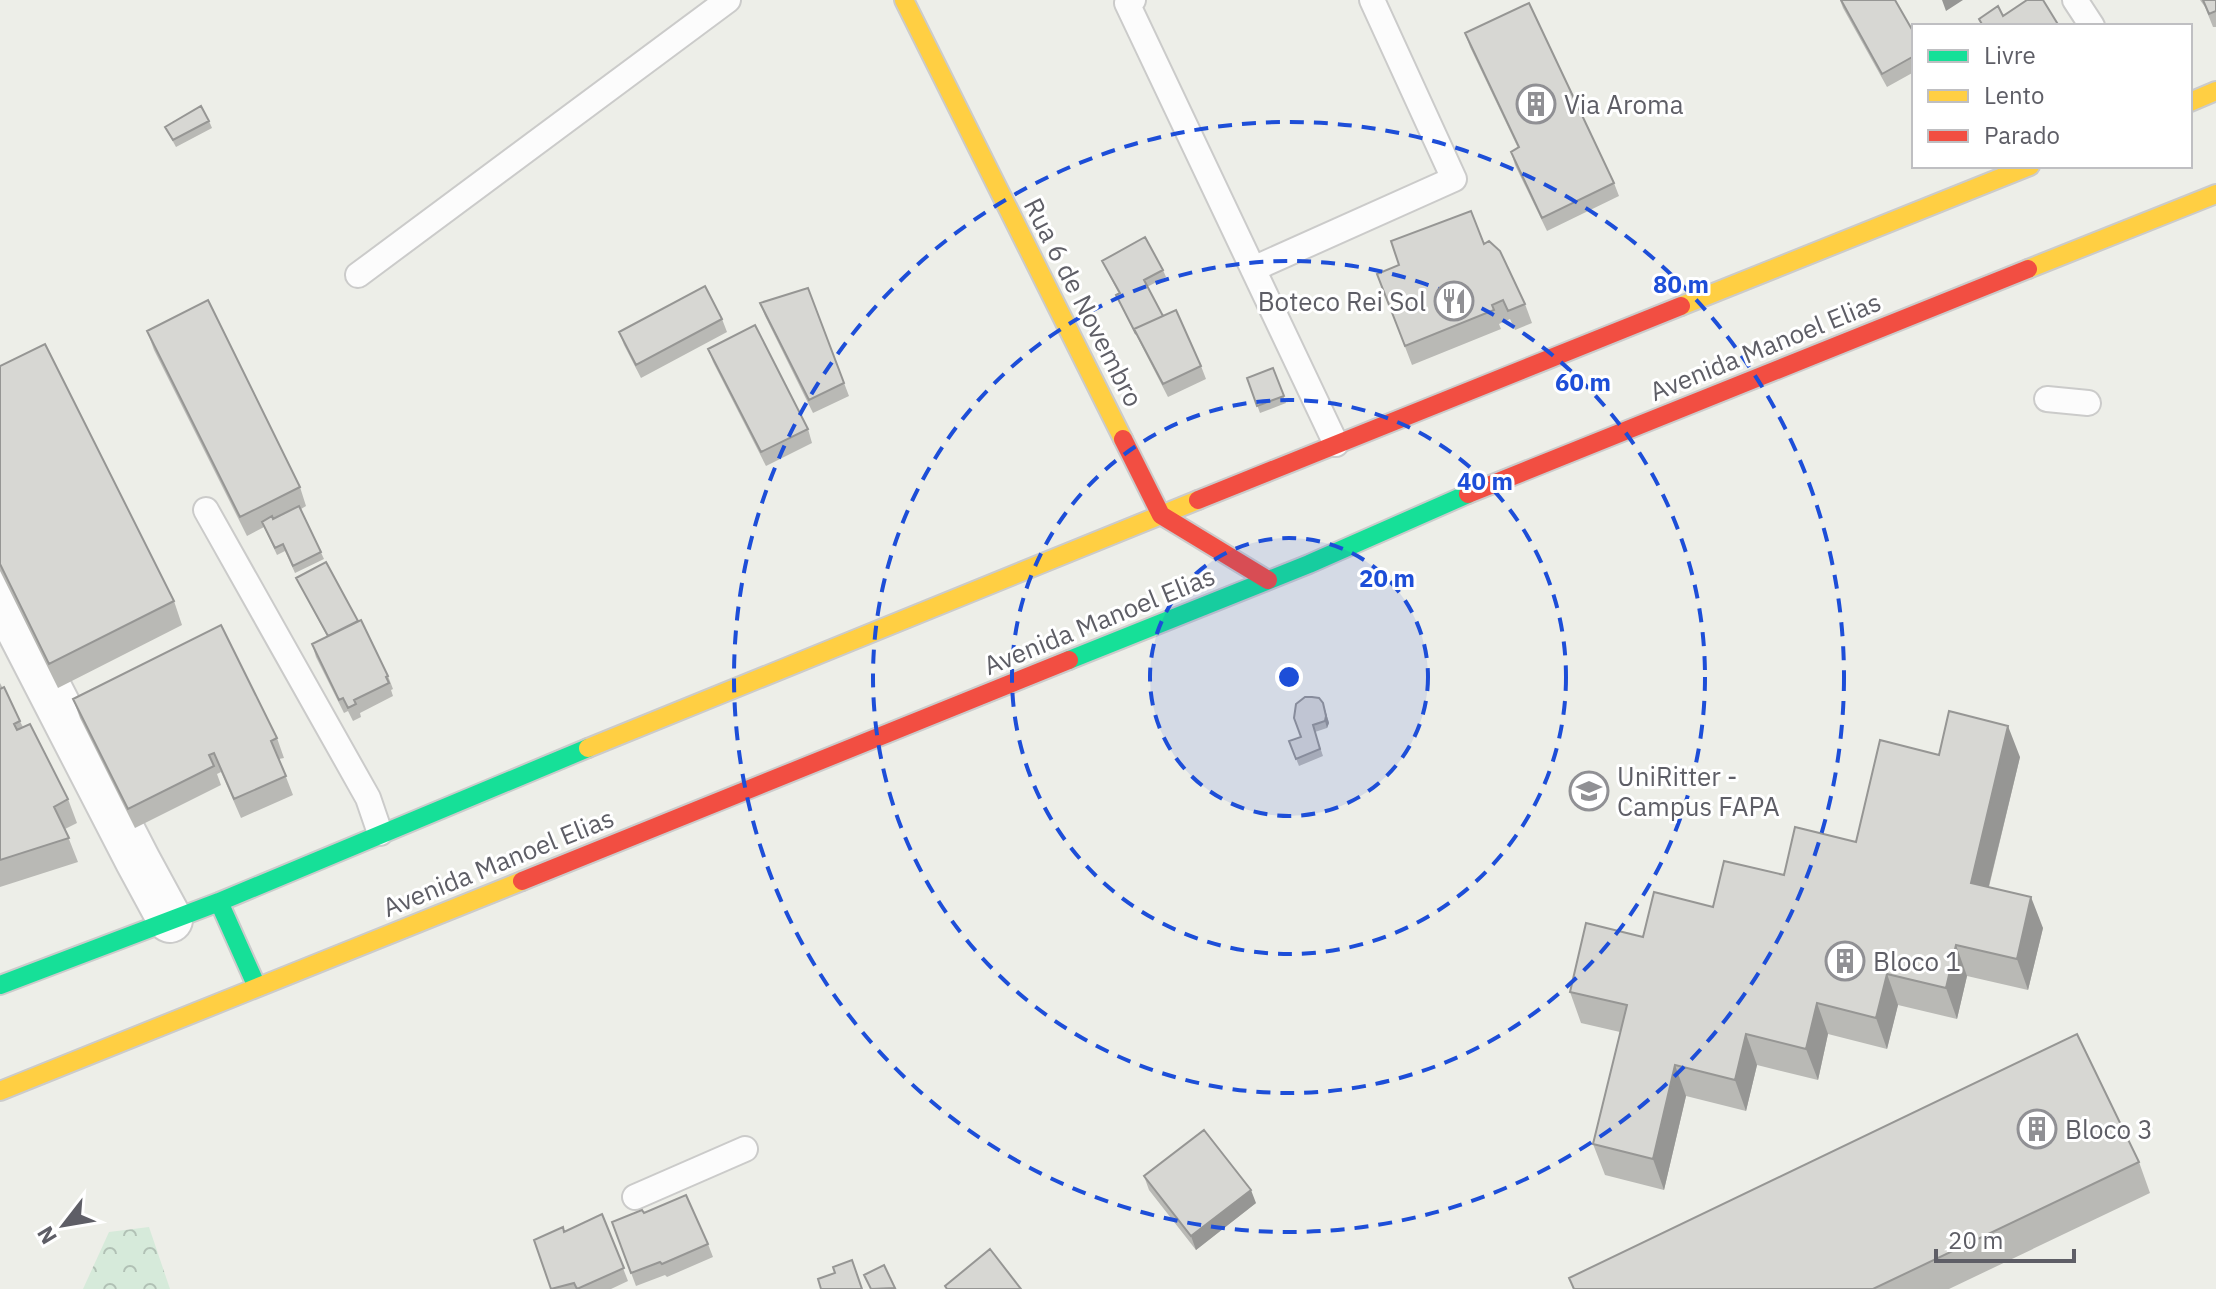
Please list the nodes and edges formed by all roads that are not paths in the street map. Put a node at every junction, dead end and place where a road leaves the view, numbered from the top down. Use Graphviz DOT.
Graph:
graph roads {
  1 [pos="728,0"];
  2 [pos="904,0"];
  3 [pos="1133,0"];
  4 [pos="1372,0"];
  5 [pos="2075,0"];
  6 [pos="2091,24"];
  7 [pos="2216,91"];
  8 [pos="2192,101"];
  9 [pos="2025,168"];
  10 [pos="2216,194"];
  11 [pos="1253,269"];
  12 [pos="358,275"];
  13 [pos="2047,399"];
  14 [pos="2088,403"];
  15 [pos="1336,444"];
  16 [pos="206,510"];
  17 [pos="1161,515"];
  18 [pos="1268,580"];
  19 [pos="0,593"];
  20 [pos="380,833"];
  21 [pos="219,902"];
  22 [pos="170,920"];
  23 [pos="0,985"];
  24 [pos="257,987"];
  25 [pos="0,1091"];
  26 [pos="745,1149"];
  27 [pos="635,1197"];
  1 -- 12 [label="lane"];
  2 -- 17 [label="main road, Rua 6 de Novembro"];
  3 -- 11 [label="lane"];
  4 -- 11 [label="lane"];
  5 -- 6 [label="lane"];
  7 -- 8 [label="main road"];
  9 -- 15 [label="main road"];
  10 -- 18 [label="main road, Avenida Manoel Elias"];
  11 -- 15 [label="lane"];
  13 -- 14 [label="lane"];
  15 -- 17 [label="main road"];
  16 -- 20 [label="lane"];
  17 -- 18 [label="main road"];
  17 -- 20 [label="main road"];
  18 -- 24 [label="main road, Avenida Manoel Elias"];
  19 -- 22 [label="street"];
  20 -- 21 [label="main road"];
  21 -- 22 [label="main road"];
  21 -- 24 [label="main road"];
  22 -- 23 [label="main road"];
  24 -- 25 [label="main road, Avenida Manoel Elias"];
  26 -- 27 [label="lane"];
}
